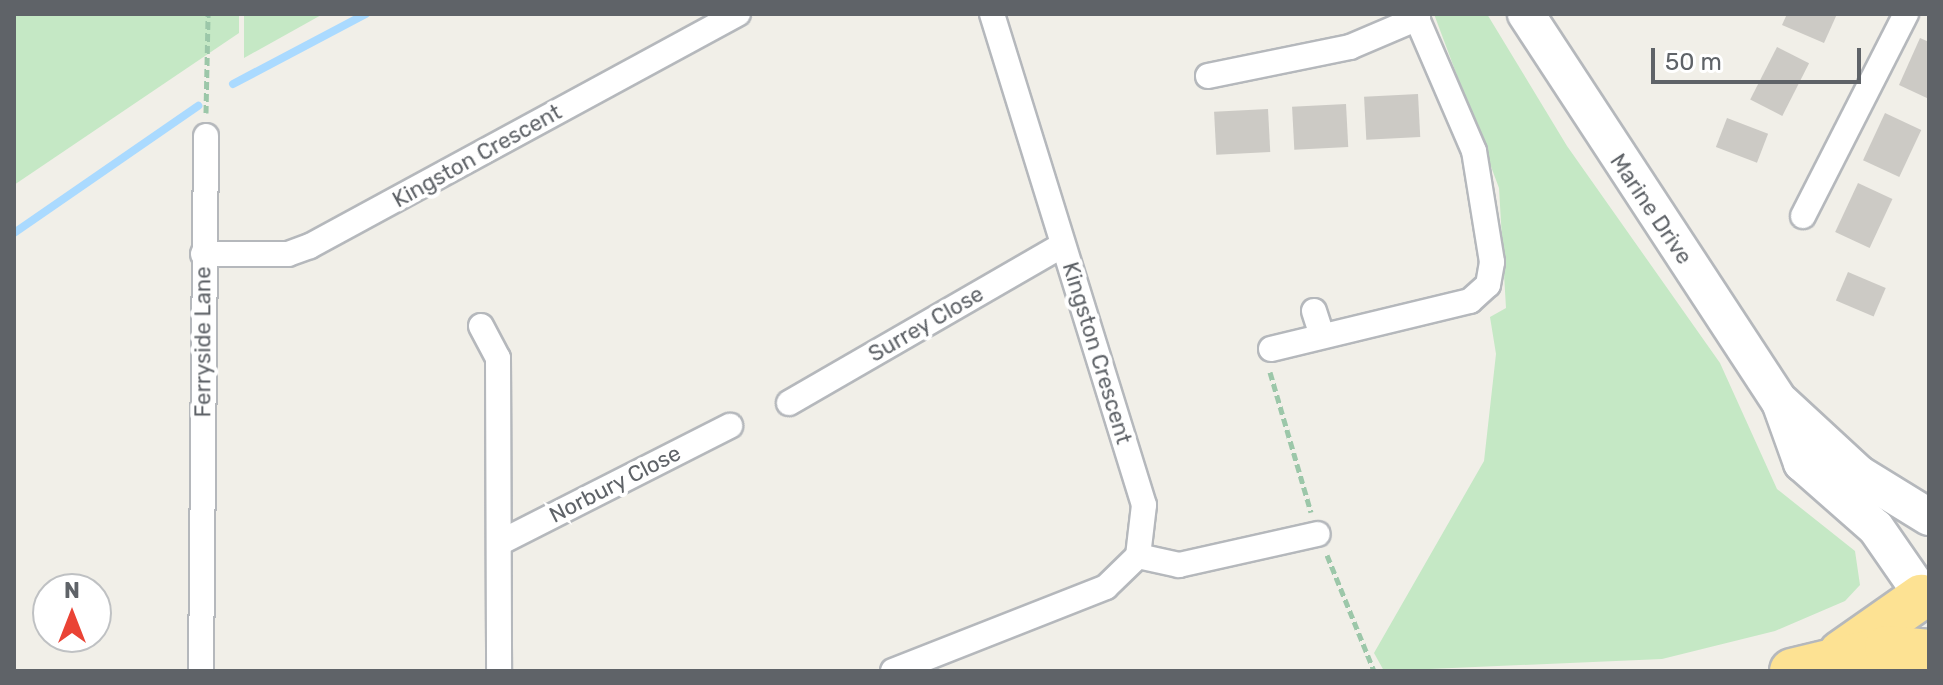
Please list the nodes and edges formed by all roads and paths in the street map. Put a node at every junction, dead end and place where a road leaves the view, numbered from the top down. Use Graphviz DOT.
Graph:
graph roads {
  1 [pos="208,14"];
  2 [pos="738,14"];
  3 [pos="992,14"];
  4 [pos="1526,14"];
  5 [pos="1906,14"];
  6 [pos="1416,16"];
  7 [pos="1208,76"];
  8 [pos="206,136"];
  9 [pos="1803,216"];
  10 [pos="1063,245"];
  11 [pos="203,254"];
  12 [pos="1314,311"];
  13 [pos="481,326"];
  14 [pos="1322,336"];
  15 [pos="1271,349"];
  16 [pos="1780,402"];
  17 [pos="789,403"];
  18 [pos="730,426"];
  19 [pos="1929,517"];
  20 [pos="1318,534"];
  21 [pos="501,542"];
  22 [pos="1138,556"];
  23 [pos="1924,589"];
  24 [pos="1929,651"];
  25 [pos="1929,663"];
  26 [pos="1812,666"];
  27 [pos="201,671"];
  28 [pos="499,671"];
  29 [pos="893,671"];
  30 [pos="1926,671"];
  1 -- 8 [label="path"];
  2 -- 11 [label="street, Kingston Crescent"];
  3 -- 10 [label="street, Kingston Crescent"];
  4 -- 16 [label="street, Marine Drive"];
  5 -- 9 [label="street"];
  6 -- 7 [label="street"];
  6 -- 14 [label="street"];
  8 -- 11 [label="street, Ferryside Lane"];
  10 -- 17 [label="street, Surrey Close"];
  10 -- 22 [label="street, Kingston Crescent"];
  11 -- 27 [label="street, Ferryside Lane"];
  12 -- 14 [label="street"];
  13 -- 21 [label="street"];
  14 -- 15 [label="street"];
  16 -- 19 [label="street, Marine Drive"];
  16 -- 23 [label="street, Marine Drive"];
  18 -- 21 [label="street, Norbury Close"];
  20 -- 22 [label="street"];
  21 -- 28 [label="street"];
  22 -- 29 [label="street"];
  23 -- 24 [label="highway"];
  23 -- 26 [label="highway"];
  24 -- 26 [label="highway"];
  25 -- 30 [label="street"];
}
